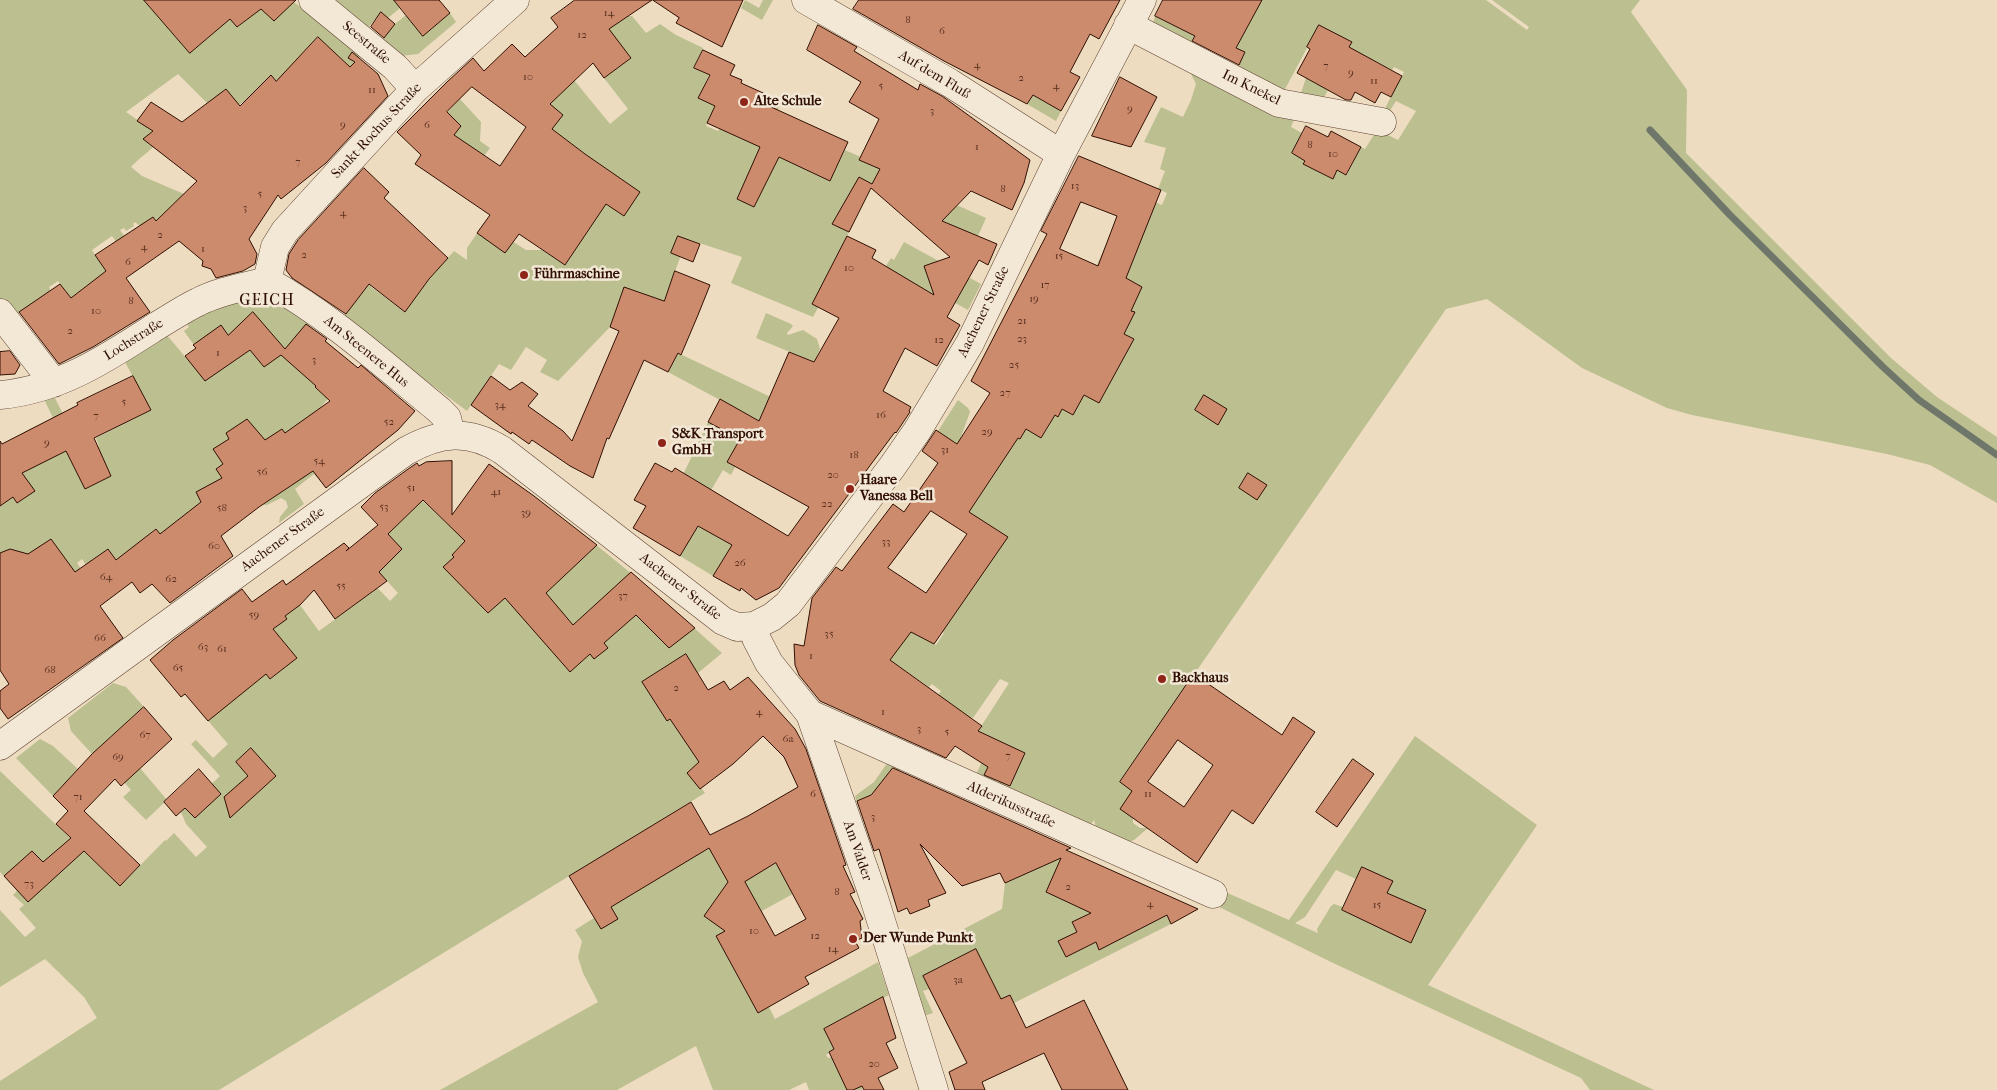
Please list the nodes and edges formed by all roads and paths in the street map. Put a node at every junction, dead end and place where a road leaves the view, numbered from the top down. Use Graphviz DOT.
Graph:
graph roads {
  1 [pos="313,0"];
  2 [pos="515,0"];
  3 [pos="806,0"];
  4 [pos="1142,0"];
  5 [pos="1128,25"];
  6 [pos="415,89"];
  7 [pos="1382,122"];
  8 [pos="1061,154"];
  9 [pos="267,281"];
  10 [pos="0,313"];
  11 [pos="54,383"];
  12 [pos="0,395"];
  13 [pos="451,435"];
  14 [pos="754,626"];
  15 [pos="810,714"];
  16 [pos="0,746"];
  17 [pos="1213,894"];
  18 [pos="934,1090"];
  1 -- 6 [label="street, Seestraße"];
  2 -- 6 [label="street, Sankt-Rochus-Straße"];
  3 -- 8 [label="street, Auf dem Fluß"];
  4 -- 5 [label="street, Aachener Straße"];
  5 -- 7 [label="street, Im Knekel"];
  5 -- 8 [label="street, Aachener Straße"];
  6 -- 9 [label="street, Sankt-Rochus-Straße"];
  8 -- 14 [label="street, Aachener Straße"];
  9 -- 11 [label="street, Lochstraße"];
  9 -- 13 [label="street, Am Steenere Hus"];
  10 -- 11 [label="street"];
  11 -- 12 [label="street, Lochstraße"];
  13 -- 14 [label="street, Aachener Straße"];
  13 -- 16 [label="street, Aachener Straße"];
  14 -- 15 [label="street, Am Valder"];
  15 -- 17 [label="street, Alderikusstraße"];
  15 -- 18 [label="street, Am Valder"];
}
